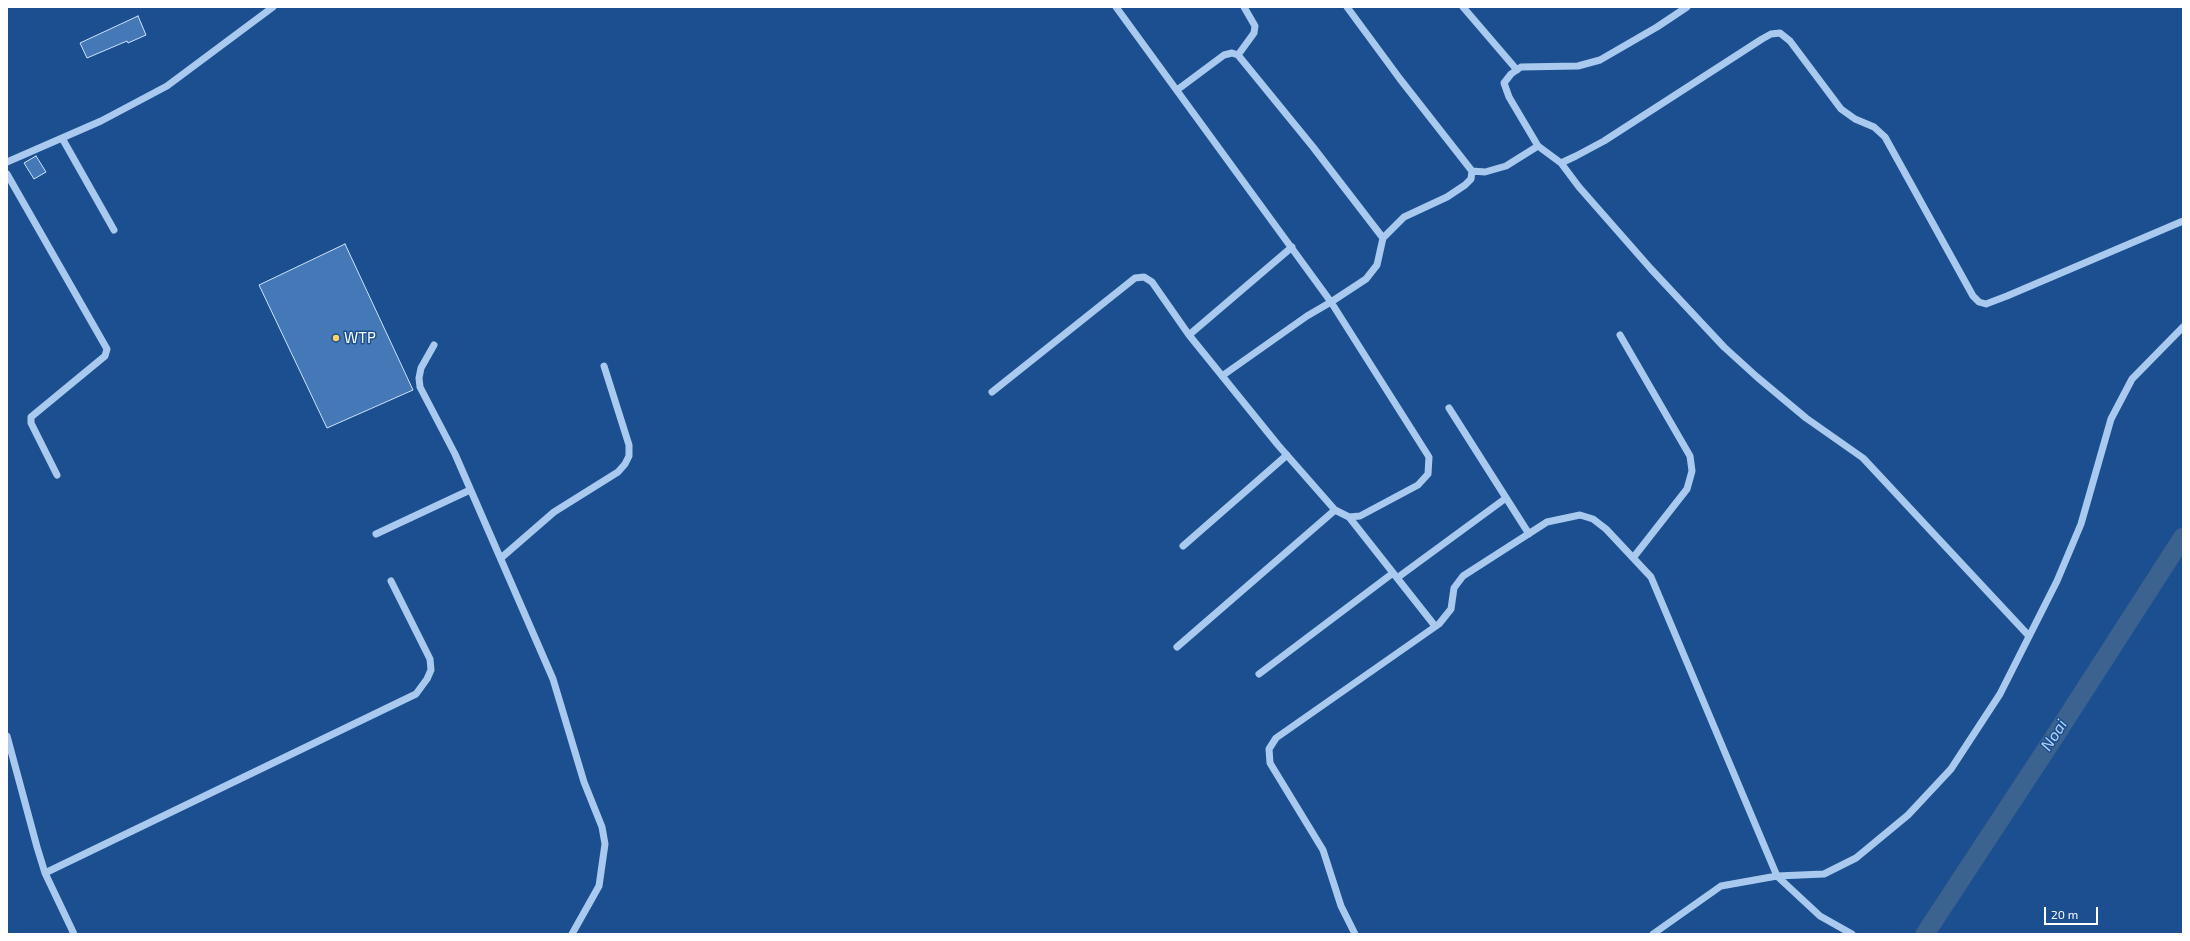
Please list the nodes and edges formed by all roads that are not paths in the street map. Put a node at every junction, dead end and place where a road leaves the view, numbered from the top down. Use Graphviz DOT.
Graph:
graph roads {
  1 [pos="274,7"];
  2 [pos="1116,7"];
  3 [pos="1244,7"];
  4 [pos="1347,7"];
  5 [pos="1463,7"];
  6 [pos="1687,7"];
  7 [pos="1238,55"];
  8 [pos="1517,70"];
  9 [pos="1177,90"];
  10 [pos="62,138"];
  11 [pos="1538,146"];
  12 [pos="7,162"];
  13 [pos="1560,163"];
  14 [pos="1472,171"];
  15 [pos="7,174"];
  16 [pos="2183,221"];
  17 [pos="114,230"];
  18 [pos="1383,238"];
  19 [pos="1292,247"];
  20 [pos="1331,302"];
  21 [pos="2183,327"];
  22 [pos="1189,335"];
  23 [pos="1620,335"];
  24 [pos="434,345"];
  25 [pos="604,366"];
  26 [pos="1222,376"];
  27 [pos="992,392"];
  28 [pos="1449,408"];
  29 [pos="1286,455"];
  30 [pos="57,475"];
  31 [pos="470,490"];
  32 [pos="1506,498"];
  33 [pos="1335,510"];
  34 [pos="1349,517"];
  35 [pos="376,534"];
  36 [pos="1529,534"];
  37 [pos="1183,546"];
  38 [pos="501,558"];
  39 [pos="1633,558"];
  40 [pos="1395,575"];
  41 [pos="391,581"];
  42 [pos="1435,626"];
  43 [pos="2029,636"];
  44 [pos="1177,646"];
  45 [pos="1259,674"];
  46 [pos="7,736"];
  47 [pos="10,760"];
  48 [pos="46,873"];
  49 [pos="1777,876"];
  50 [pos="74,934"];
  51 [pos="572,934"];
  52 [pos="1355,934"];
  53 [pos="1653,934"];
  54 [pos="1852,934"];
  1 -- 10 [label="street"];
  2 -- 9 [label="street"];
  3 -- 7 [label="street"];
  4 -- 14 [label="street"];
  5 -- 8 [label="street"];
  6 -- 8 [label="street"];
  7 -- 9 [label="street"];
  7 -- 18 [label="street"];
  8 -- 11 [label="street"];
  9 -- 19 [label="street"];
  10 -- 12 [label="street"];
  10 -- 17 [label="street"];
  11 -- 13 [label="street"];
  11 -- 14 [label="street"];
  13 -- 16 [label="street"];
  13 -- 43 [label="street"];
  14 -- 18 [label="street"];
  15 -- 30 [label="street"];
  18 -- 20 [label="street"];
  19 -- 20 [label="street"];
  19 -- 22 [label="street"];
  20 -- 26 [label="street"];
  20 -- 34 [label="street"];
  21 -- 43 [label="street"];
  22 -- 26 [label="street"];
  22 -- 27 [label="street"];
  23 -- 39 [label="street"];
  24 -- 31 [label="street"];
  25 -- 38 [label="street"];
  26 -- 29 [label="street"];
  28 -- 32 [label="street"];
  29 -- 33 [label="street"];
  29 -- 37 [label="street"];
  31 -- 35 [label="street"];
  31 -- 38 [label="street"];
  32 -- 36 [label="street"];
  32 -- 40 [label="street"];
  33 -- 34 [label="street"];
  33 -- 44 [label="street"];
  34 -- 40 [label="street"];
  36 -- 39 [label="street"];
  36 -- 42 [label="street"];
  38 -- 51 [label="street"];
  39 -- 49 [label="street"];
  40 -- 42 [label="street"];
  40 -- 45 [label="street"];
  41 -- 48 [label="street"];
  42 -- 52 [label="street"];
  43 -- 49 [label="street"];
  46 -- 47 [label="street"];
  47 -- 48 [label="street"];
  48 -- 50 [label="street"];
  49 -- 53 [label="street"];
  49 -- 54 [label="street"];
}
